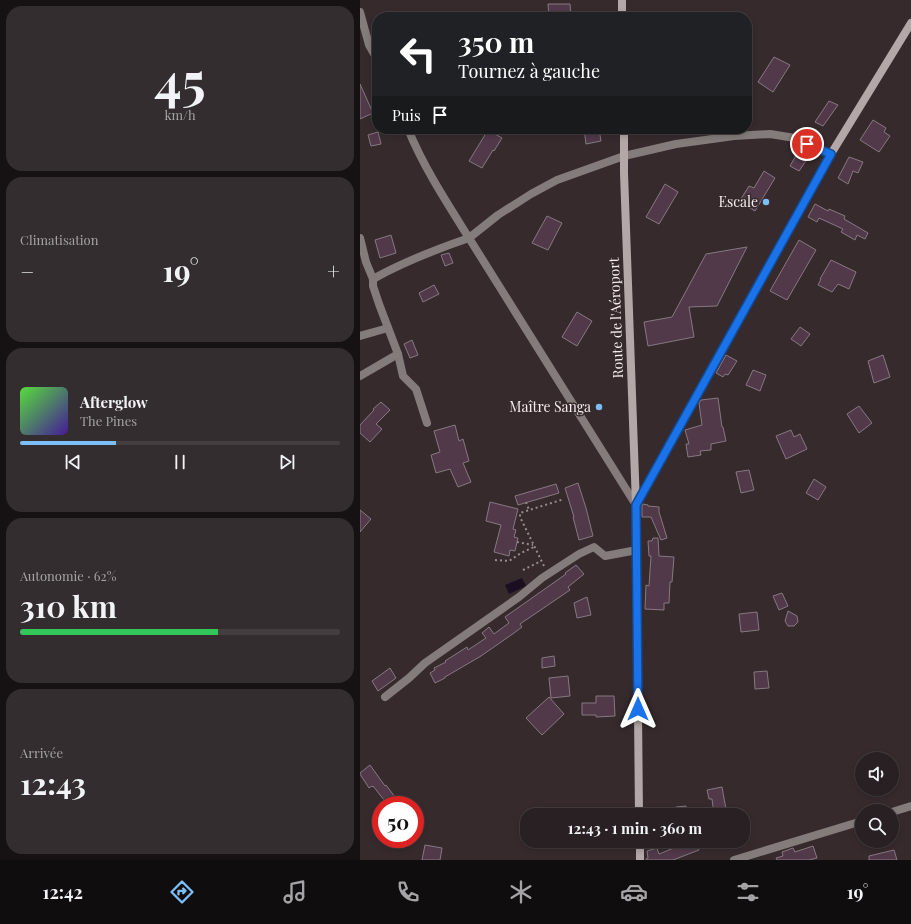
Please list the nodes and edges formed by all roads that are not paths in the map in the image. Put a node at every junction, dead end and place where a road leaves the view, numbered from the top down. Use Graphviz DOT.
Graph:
graph roads {
  1 [pos="622,0"];
  2 [pos="360,12"];
  3 [pos="622,12"];
  4 [pos="911,23"];
  5 [pos="372,50"];
  6 [pos="410,134"];
  7 [pos="624,134"];
  8 [pos="831,154"];
  9 [pos="624,156"];
  10 [pos="360,238"];
  11 [pos="469,238"];
  12 [pos="373,279"];
  13 [pos="388,328"];
  14 [pos="360,336"];
  15 [pos="398,354"];
  16 [pos="360,376"];
  17 [pos="427,423"];
  18 [pos="636,505"];
  19 [pos="637,550"];
  20 [pos="385,697"];
  21 [pos="911,806"];
  22 [pos="639,808"];
  23 [pos="899,810"];
  24 [pos="855,823"];
  25 [pos="640,848"];
  26 [pos="640,860"];
  27 [pos="734,860"];
  1 -- 3 [label="main road"];
  2 -- 5 [label="street"];
  4 -- 8 [label="main road"];
  6 -- 11 [label="street"];
  7 -- 9 [label="main road, Route de l'Aéroport"];
  8 -- 9 [label="street"];
  8 -- 18 [label="main road"];
  9 -- 11 [label="street"];
  9 -- 18 [label="main road, Route de l'Aéroport"];
  10 -- 12 [label="street"];
  11 -- 12 [label="street"];
  11 -- 18 [label="street"];
  12 -- 13 [label="street"];
  13 -- 14 [label="street"];
  13 -- 15 [label="street"];
  15 -- 16 [label="street"];
  15 -- 17 [label="street"];
  18 -- 19 [label="main road, Route de l'Aéroport"];
  19 -- 20 [label="street"];
  19 -- 22 [label="main road, Route de l'Aéroport"];
  21 -- 23 [label="street"];
  24 -- 27 [label="street"];
  25 -- 26 [label="main road"];
}
